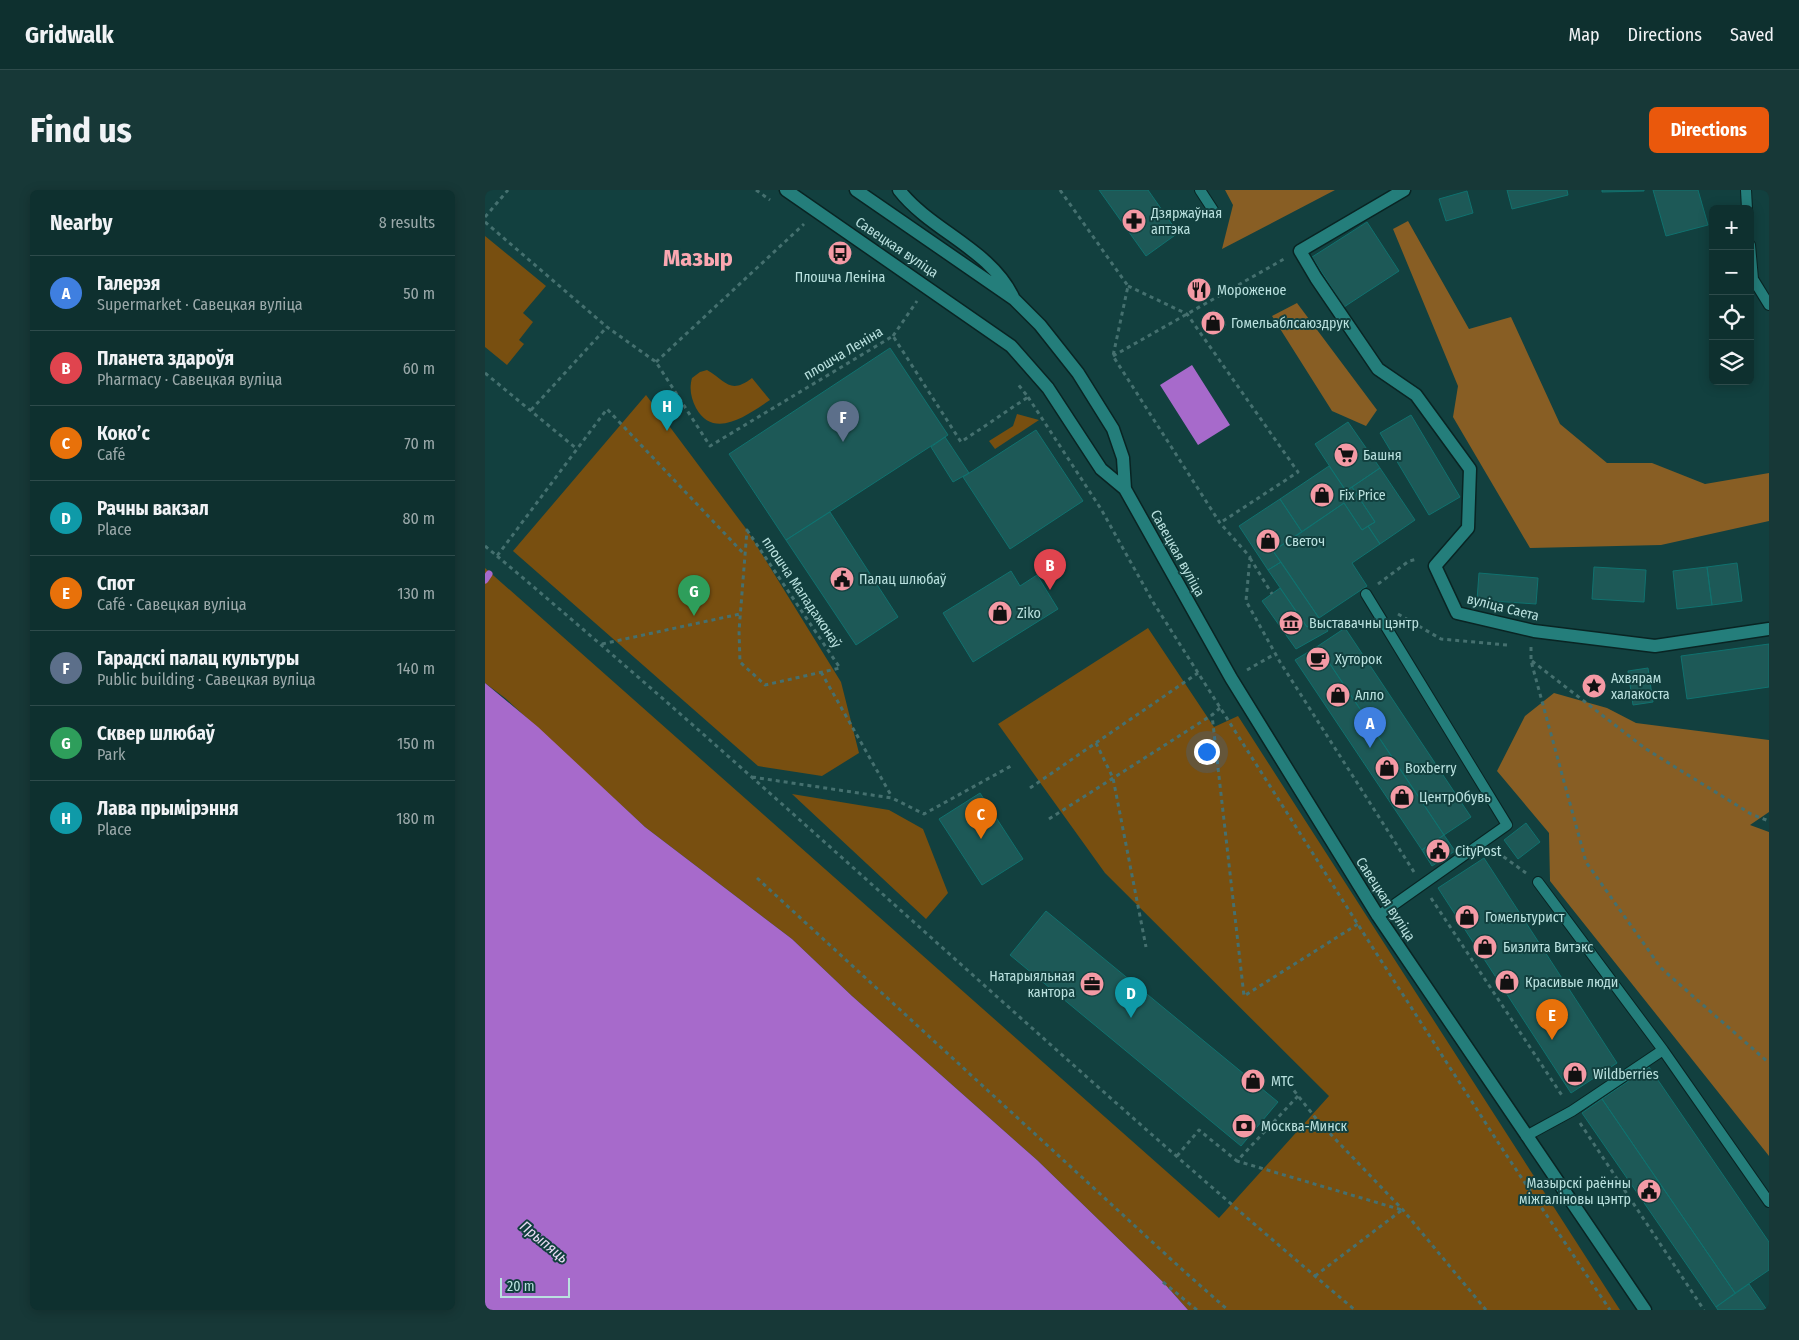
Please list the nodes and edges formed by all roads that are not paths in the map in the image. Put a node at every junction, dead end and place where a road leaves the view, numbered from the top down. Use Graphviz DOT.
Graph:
graph roads {
  1 [pos="786,190"];
  2 [pos="856,190"];
  3 [pos="899,190"];
  4 [pos="1200,190"];
  5 [pos="1404,190"];
  6 [pos="1745,190"];
  7 [pos="1747,205"];
  8 [pos="1213,210"];
  9 [pos="1750,250"];
  10 [pos="1014,299"];
  11 [pos="1769,304"];
  12 [pos="1125,489"];
  13 [pos="1366,594"];
  14 [pos="1769,629"];
  15 [pos="1538,882"];
  16 [pos="1378,916"];
  17 [pos="1663,1050"];
  18 [pos="1526,1136"];
  19 [pos="1769,1202"];
  20 [pos="1645,1310"];
  1 -- 12 [label="main road, Савецкая вуліца"];
  2 -- 10 [label="main road, Савецкая вуліца"];
  3 -- 10 [label="main road"];
  4 -- 8 [label="lane"];
  5 -- 14 [label="main road, вуліца Саета"];
  6 -- 7 [label="lane"];
  9 -- 11 [label="lane"];
  10 -- 12 [label="main road, Савецкая вуліца"];
  12 -- 16 [label="main road, Савецкая вуліца"];
  13 -- 16 [label="lane"];
  15 -- 17 [label="lane"];
  16 -- 18 [label="main road, Савецкая вуліца"];
  17 -- 18 [label="lane"];
  17 -- 19 [label="lane"];
  18 -- 20 [label="main road, Савецкая вуліца"];
}
